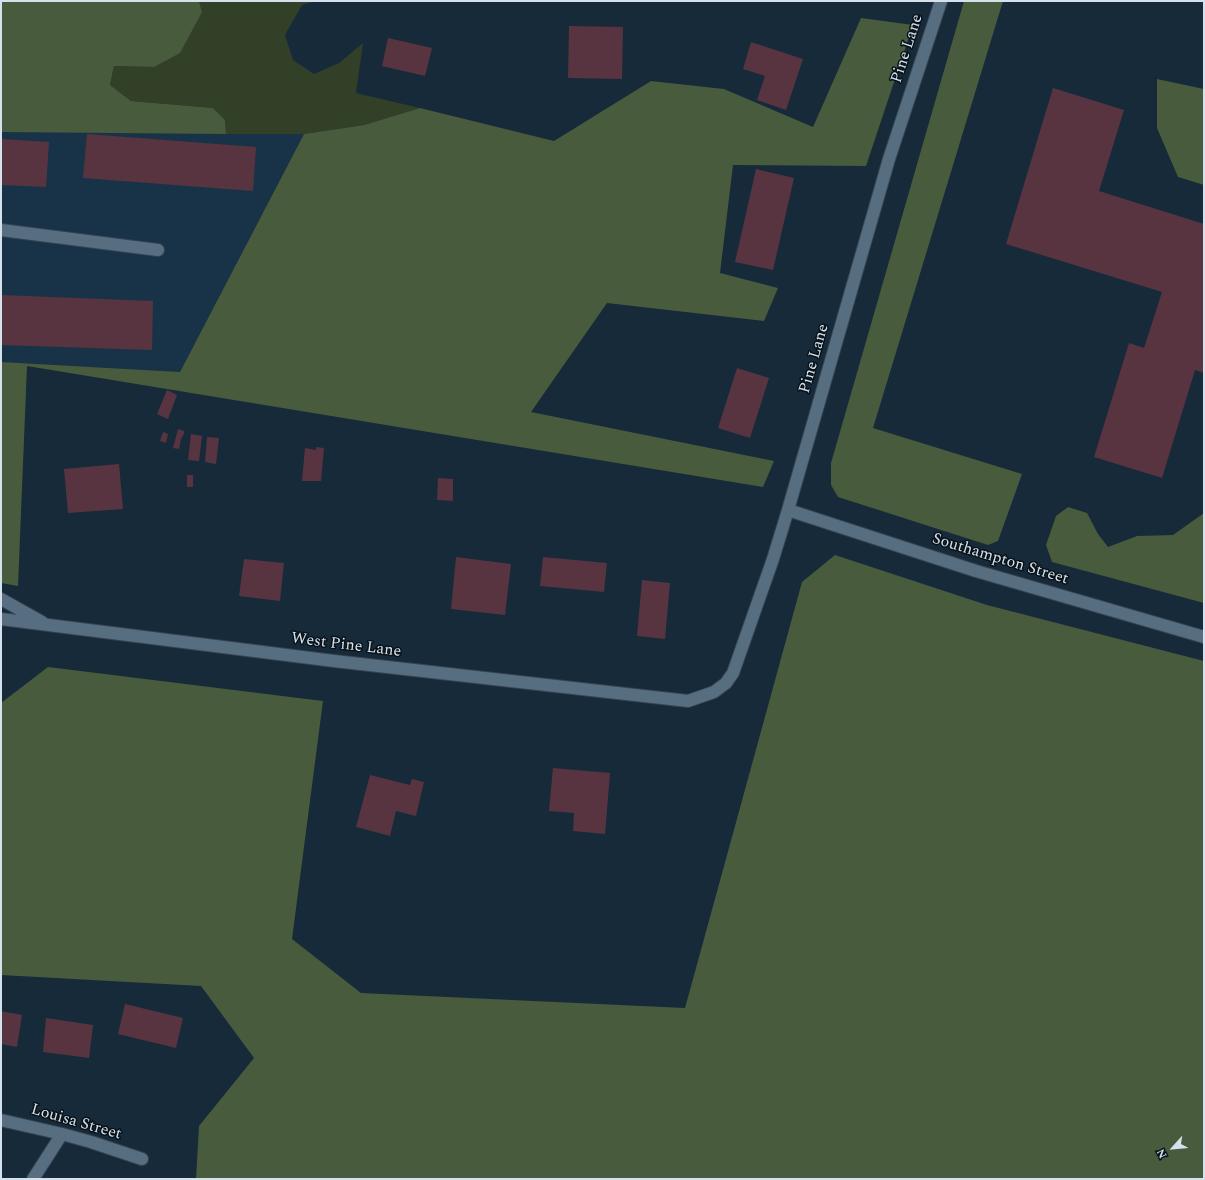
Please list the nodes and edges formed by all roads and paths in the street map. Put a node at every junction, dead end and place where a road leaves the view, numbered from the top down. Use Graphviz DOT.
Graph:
graph roads {
  1 [pos="941,1"];
  2 [pos="1,230"];
  3 [pos="158,250"];
  4 [pos="788,510"];
  5 [pos="1,599"];
  6 [pos="1,619"];
  7 [pos="47,624"];
  8 [pos="1204,637"];
  9 [pos="688,701"];
  10 [pos="1,1120"];
  11 [pos="62,1134"];
  12 [pos="142,1159"];
  13 [pos="33,1179"];
  1 -- 4 [label="street, Pine Lane"];
  2 -- 3 [label="street"];
  4 -- 8 [label="street, Southampton Street"];
  4 -- 9 [label="street, Pine Lane"];
  5 -- 7 [label="street"];
  6 -- 7 [label="street, West Pine Lane"];
  7 -- 9 [label="street, West Pine Lane"];
  10 -- 11 [label="street, Louisa Street"];
  11 -- 12 [label="street, Louisa Street"];
  11 -- 13 [label="street"];
}
